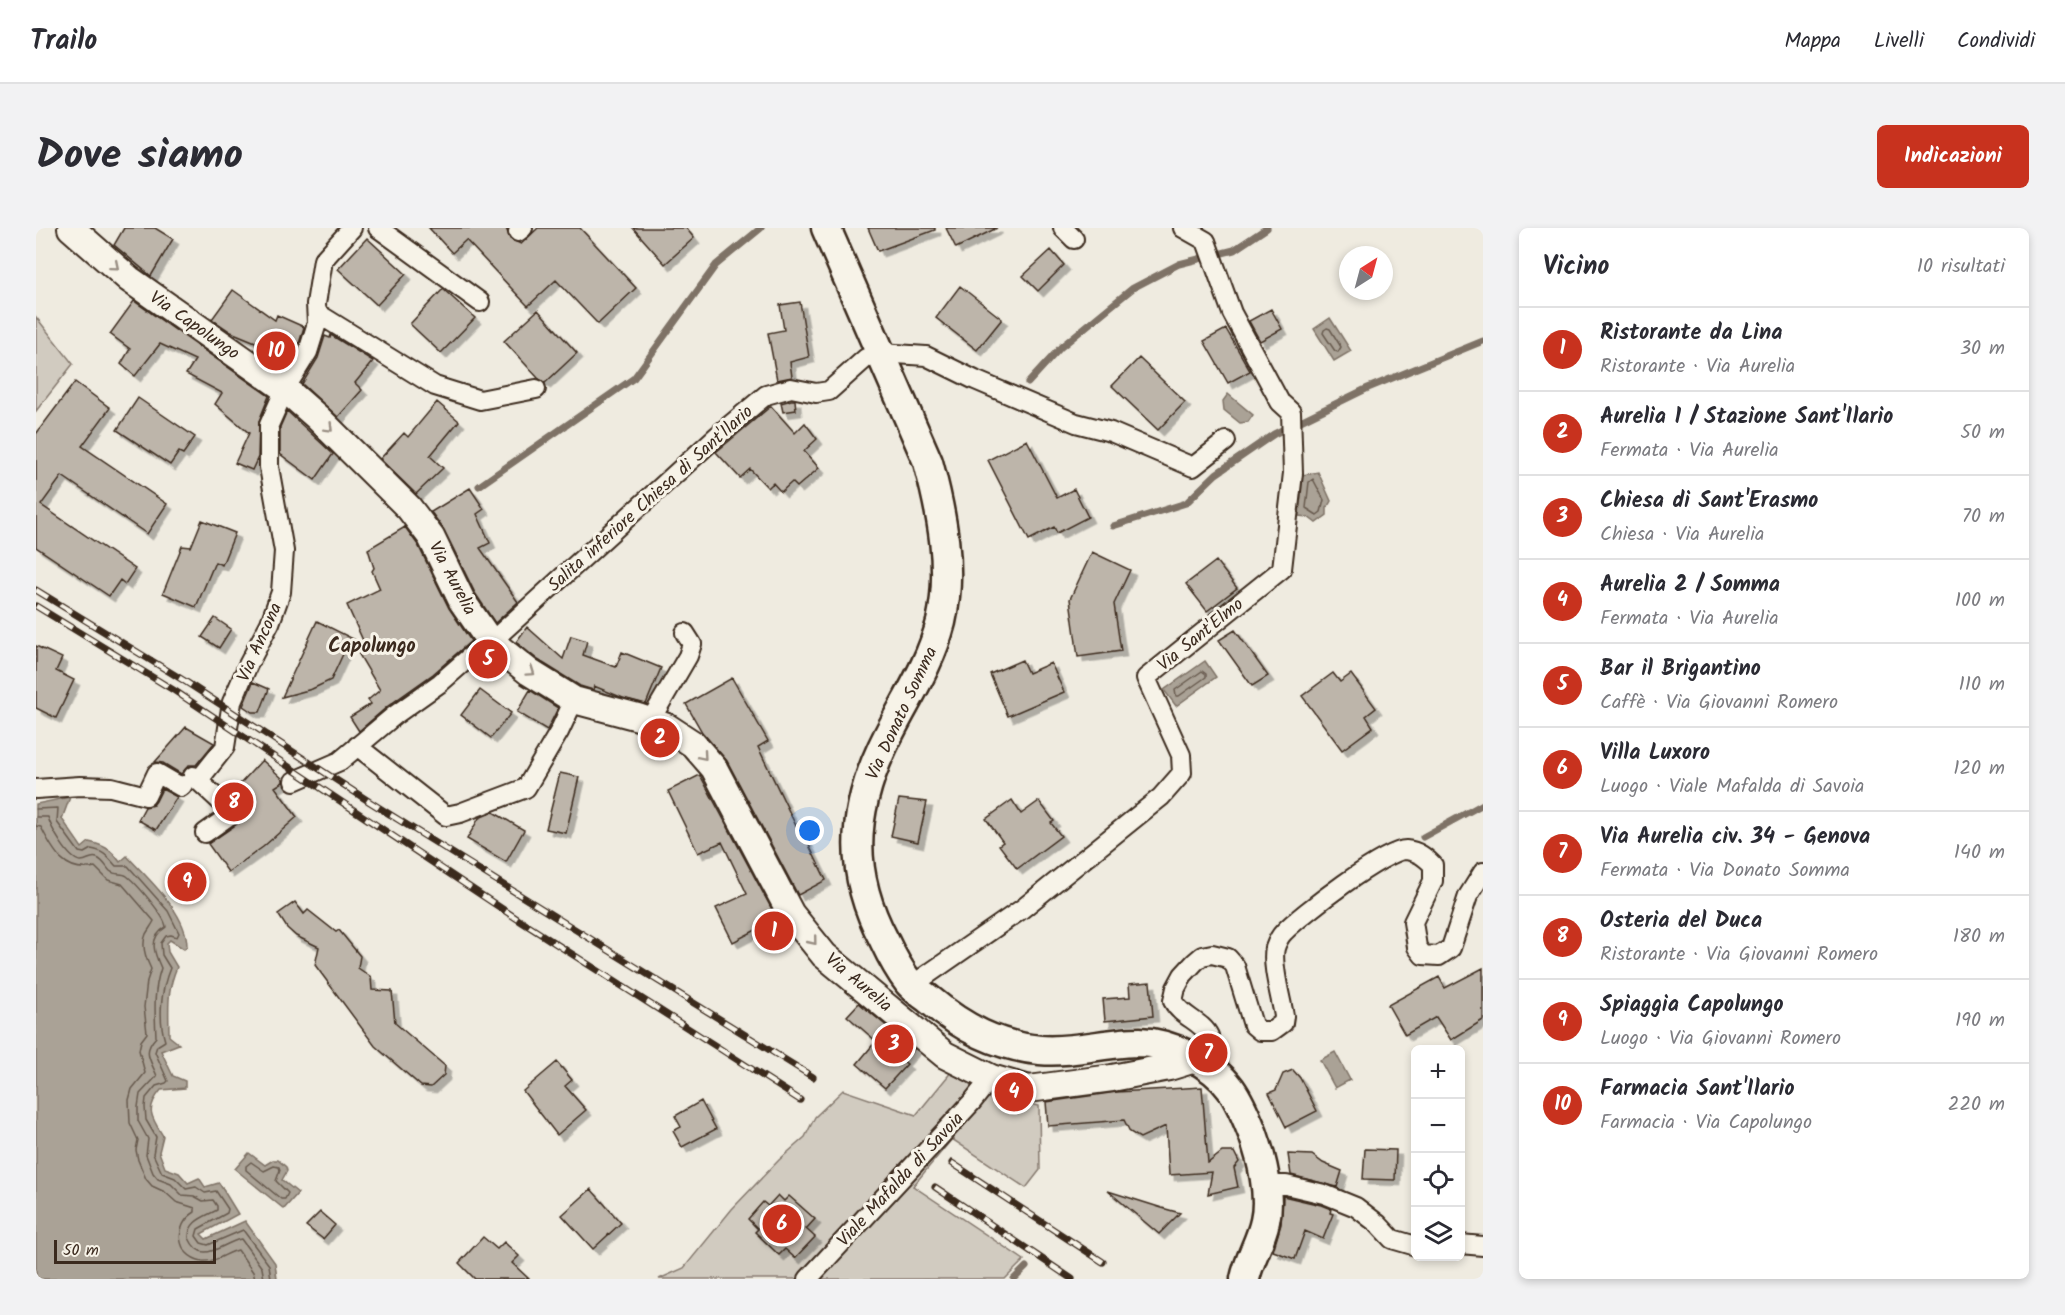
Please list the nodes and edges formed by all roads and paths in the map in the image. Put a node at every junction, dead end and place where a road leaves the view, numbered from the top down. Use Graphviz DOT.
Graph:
graph roads {
  1 [pos="71,228"];
  2 [pos="352,228"];
  3 [pos="378,228"];
  4 [pos="826,228"];
  5 [pos="1184,228"];
  6 [pos="480,302"];
  7 [pos="317,313"];
  8 [pos="881,353"];
  9 [pos="536,388"];
  10 [pos="285,389"];
  11 [pos="1226,441"];
  12 [pos="685,633"];
  13 [pos="490,641"];
  14 [pos="574,700"];
  15 [pos="650,721"];
  16 [pos="357,746"];
  17 [pos="192,781"];
  18 [pos="294,781"];
  19 [pos="36,789"];
  20 [pos="205,833"];
  21 [pos="1483,872"];
  22 [pos="911,986"];
  23 [pos="1195,1059"];
  24 [pos="991,1078"];
  25 [pos="1266,1185"];
  26 [pos="1465,1244"];
  27 [pos="1411,1245"];
  28 [pos="1483,1246"];
  29 [pos="808,1279"];
  30 [pos="1245,1279"];
  1 -- 10 [label="street, Via Capolungo, one-way"];
  2 -- 7 [label="street"];
  3 -- 6 [label="street"];
  4 -- 8 [label="main road, Via Donato Somma"];
  5 -- 22 [label="street, Via Sant'Elmo"];
  7 -- 9 [label="street"];
  7 -- 10 [label="street"];
  8 -- 11 [label="street"];
  8 -- 13 [label="street, Salita inferiore Chiesa di Sant'Ilario"];
  8 -- 22 [label="main road, Via Donato Somma"];
  10 -- 13 [label="street, Via Aurelia, one-way"];
  10 -- 17 [label="street, Via Ancona"];
  12 -- 15 [label="street"];
  13 -- 14 [label="street, Via Aurelia, one-way"];
  13 -- 16 [label="street, Salita inferiore Chiesa di Sant'Ilario"];
  14 -- 15 [label="street, Via Aurelia"];
  14 -- 16 [label="street"];
  15 -- 24 [label="street, Via Aurelia, one-way"];
  16 -- 18 [label="street, Salita inferiore Chiesa di Sant'Ilario"];
  17 -- 19 [label="street"];
  17 -- 20 [label="street"];
  21 -- 23 [label="street"];
  22 -- 23 [label="main road, Via Donato Somma"];
  23 -- 24 [label="street, Via Aurelia"];
  23 -- 25 [label="main road"];
  24 -- 29 [label="street, Viale Mafalda di Savoia"];
  25 -- 27 [label="street"];
  25 -- 30 [label="main road"];
  26 -- 28 [label="street"];
}
